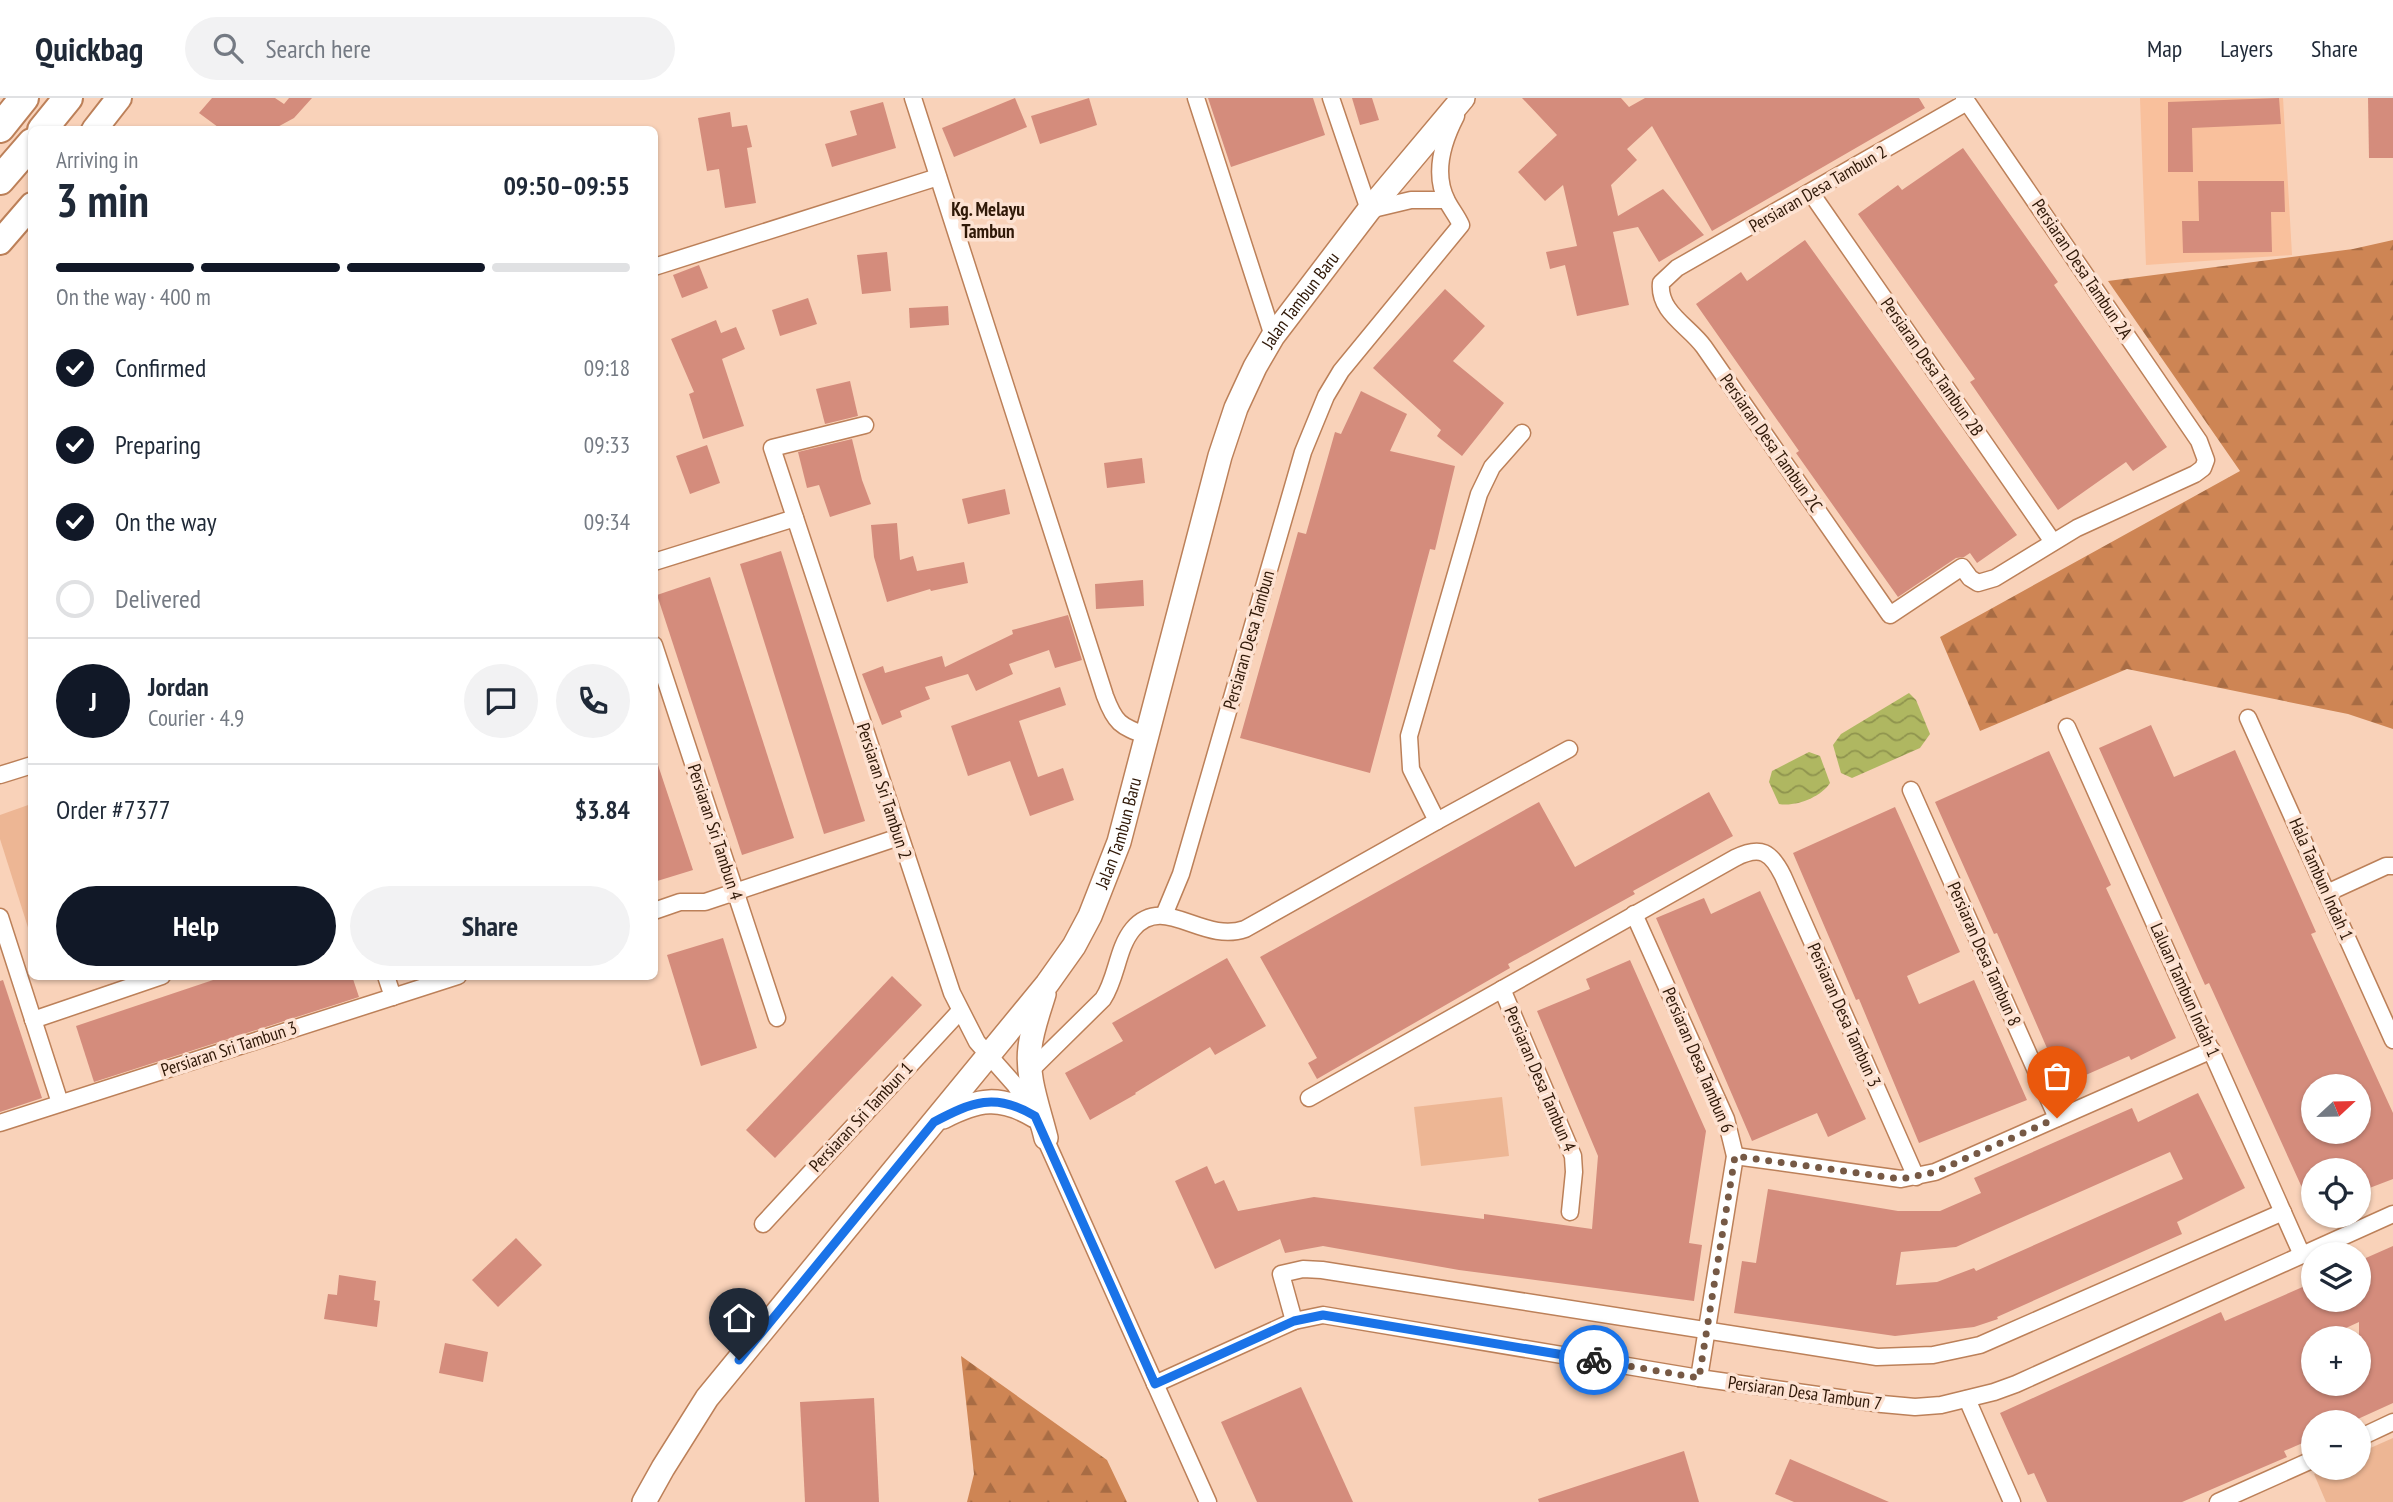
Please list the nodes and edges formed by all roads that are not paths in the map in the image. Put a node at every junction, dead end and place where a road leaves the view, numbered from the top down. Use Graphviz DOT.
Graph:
graph roads {
  1 [pos="24,98"];
  2 [pos="68,98"];
  3 [pos="119,98"];
  4 [pos="913,98"];
  5 [pos="1196,98"];
  6 [pos="1331,98"];
  7 [pos="1464,98"];
  8 [pos="1966,100"];
  9 [pos="45,126"];
  10 [pos="97,126"];
  11 [pos="0,128"];
  12 [pos="28,148"];
  13 [pos="938,177"];
  14 [pos="0,180"];
  15 [pos="1811,193"];
  16 [pos="1446,200"];
  17 [pos="28,210"];
  18 [pos="1370,210"];
  19 [pos="0,242"];
  20 [pos="658,266"];
  21 [pos="1668,274"];
  22 [pos="1273,336"];
  23 [pos="865,425"];
  24 [pos="1522,433"];
  25 [pos="794,518"];
  26 [pos="2053,542"];
  27 [pos="658,561"];
  28 [pos="658,657"];
  29 [pos="2248,718"];
  30 [pos="2067,727"];
  31 [pos="1147,736"];
  32 [pos="1569,749"];
  33 [pos="28,766"];
  34 [pos="0,775"];
  35 [pos="1911,790"];
  36 [pos="1437,821"];
  37 [pos="899,837"];
  38 [pos="2393,866"];
  39 [pos="735,892"];
  40 [pos="2327,893"];
  41 [pos="658,910"];
  42 [pos="1634,914"];
  43 [pos="1164,915"];
  44 [pos="0,917"];
  45 [pos="150,980"];
  46 [pos="387,980"];
  47 [pos="446,980"];
  48 [pos="1047,984"];
  49 [pos="1502,989"];
  50 [pos="393,997"];
  51 [pos="960,1010"];
  52 [pos="777,1018"];
  53 [pos="33,1020"];
  54 [pos="2393,1040"];
  55 [pos="2211,1050"];
  56 [pos="988,1056"];
  57 [pos="1030,1071"];
  58 [pos="1309,1098"];
  59 [pos="60,1103"];
  60 [pos="1035,1116"];
  61 [pos="2057,1118"];
  62 [pos="934,1122"];
  63 [pos="0,1123"];
  64 [pos="1046,1138"];
  65 [pos="1735,1156"];
  66 [pos="1916,1177"];
  67 [pos="1570,1212"];
  68 [pos="2283,1212"];
  69 [pos="2393,1213"];
  70 [pos="763,1224"];
  71 [pos="2330,1242"];
  72 [pos="2301,1253"];
  73 [pos="2301,1255"];
  74 [pos="1294,1321"];
  75 [pos="1706,1329"];
  76 [pos="1699,1378"];
  77 [pos="1155,1384"];
  78 [pos="1966,1399"];
  79 [pos="2393,1422"];
  80 [pos="2371,1432"];
  81 [pos="2301,1465"];
  82 [pos="644,1502"];
  83 [pos="1208,1502"];
  84 [pos="2012,1502"];
  85 [pos="2218,1502"];
  1 -- 11 [label="highway"];
  2 -- 9 [label="highway"];
  3 -- 10 [label="main road"];
  4 -- 13 [label="street"];
  5 -- 22 [label="street"];
  6 -- 18 [label="street"];
  7 -- 16 [label="street, Persiaran Desa Tambun"];
  7 -- 18 [label="main road, Jalan Tambun Baru"];
  8 -- 15 [label="street, Persiaran Desa Tambun 2"];
  8 -- 26 [label="street, Persiaran Desa Tambun 2A"];
  12 -- 14 [label="highway"];
  13 -- 20 [label="street"];
  13 -- 31 [label="street"];
  15 -- 21 [label="street, Persiaran Desa Tambun 2"];
  15 -- 26 [label="street, Persiaran Desa Tambun 2B"];
  16 -- 18 [label="street"];
  16 -- 43 [label="street, Persiaran Desa Tambun"];
  17 -- 19 [label="main road"];
  18 -- 22 [label="main road, Jalan Tambun Baru"];
  21 -- 26 [label="street, Persiaran Desa Tambun 2C"];
  22 -- 31 [label="main road, Jalan Tambun Baru"];
  23 -- 25 [label="street, Persiaran Sri Tambun 2"];
  24 -- 36 [label="street"];
  25 -- 27 [label="street"];
  25 -- 37 [label="street, Persiaran Sri Tambun 2"];
  28 -- 39 [label="street, Persiaran Sri Tambun 4"];
  29 -- 40 [label="street, Hala Tambun Indah 1"];
  30 -- 55 [label="street, Laluan Tambun Indah 1"];
  31 -- 48 [label="main road, Jalan Tambun Baru"];
  32 -- 36 [label="street"];
  33 -- 34 [label="street"];
  35 -- 61 [label="street, Persiaran Desa Tambun 8"];
  36 -- 43 [label="street"];
  37 -- 39 [label="street"];
  37 -- 51 [label="street, Persiaran Sri Tambun 2"];
  38 -- 40 [label="street"];
  39 -- 41 [label="street"];
  39 -- 52 [label="street, Persiaran Sri Tambun 4"];
  40 -- 54 [label="street, Hala Tambun Indah 1"];
  42 -- 49 [label="street"];
  42 -- 65 [label="street, Persiaran Desa Tambun 6"];
  42 -- 66 [label="street, Persiaran Desa Tambun 3"];
  43 -- 57 [label="street"];
  44 -- 53 [label="street"];
  45 -- 53 [label="street"];
  46 -- 50 [label="street"];
  47 -- 50 [label="street, Persiaran Sri Tambun 3"];
  48 -- 56 [label="main road, Jalan Tambun Baru"];
  48 -- 57 [label="main road"];
  49 -- 58 [label="street"];
  49 -- 67 [label="street, Persiaran Desa Tambun 4"];
  50 -- 59 [label="street, Persiaran Sri Tambun 3"];
  51 -- 56 [label="street, Persiaran Sri Tambun 2"];
  51 -- 70 [label="street, Persiaran Sri Tambun 1"];
  53 -- 59 [label="street"];
  55 -- 61 [label="street"];
  55 -- 68 [label="street, Laluan Tambun Indah 1"];
  56 -- 60 [label="street, Persiaran Sri Tambun 2"];
  56 -- 62 [label="main road, Jalan Tambun Baru"];
  57 -- 64 [label="main road"];
  59 -- 63 [label="street, Persiaran Sri Tambun 3"];
  60 -- 62 [label="main road"];
  60 -- 64 [label="street, Persiaran Sri Tambun 2"];
  61 -- 66 [label="street"];
  62 -- 82 [label="main road, Jalan Tambun Baru"];
  64 -- 77 [label="street, Persiaran Sri Tambun 2"];
  65 -- 66 [label="street"];
  65 -- 75 [label="street, Persiaran Desa Tambun 6"];
  68 -- 72 [label="street, Laluan Tambun Indah 1"];
  68 -- 75 [label="street"];
  69 -- 71 [label="street, Persiaran Desa Tambun 7"];
  73 -- 78 [label="street, Persiaran Desa Tambun 7"];
  74 -- 75 [label="street"];
  74 -- 76 [label="street, Persiaran Desa Tambun 7"];
  74 -- 77 [label="street, Persiaran Desa Tambun 7"];
  75 -- 76 [label="street, Persiaran Desa Tambun 6"];
  76 -- 78 [label="street, Persiaran Desa Tambun 7"];
  77 -- 83 [label="street, Persiaran Sri Tambun 2"];
  78 -- 84 [label="street"];
  79 -- 80 [label="street"];
  81 -- 85 [label="street"];
}
